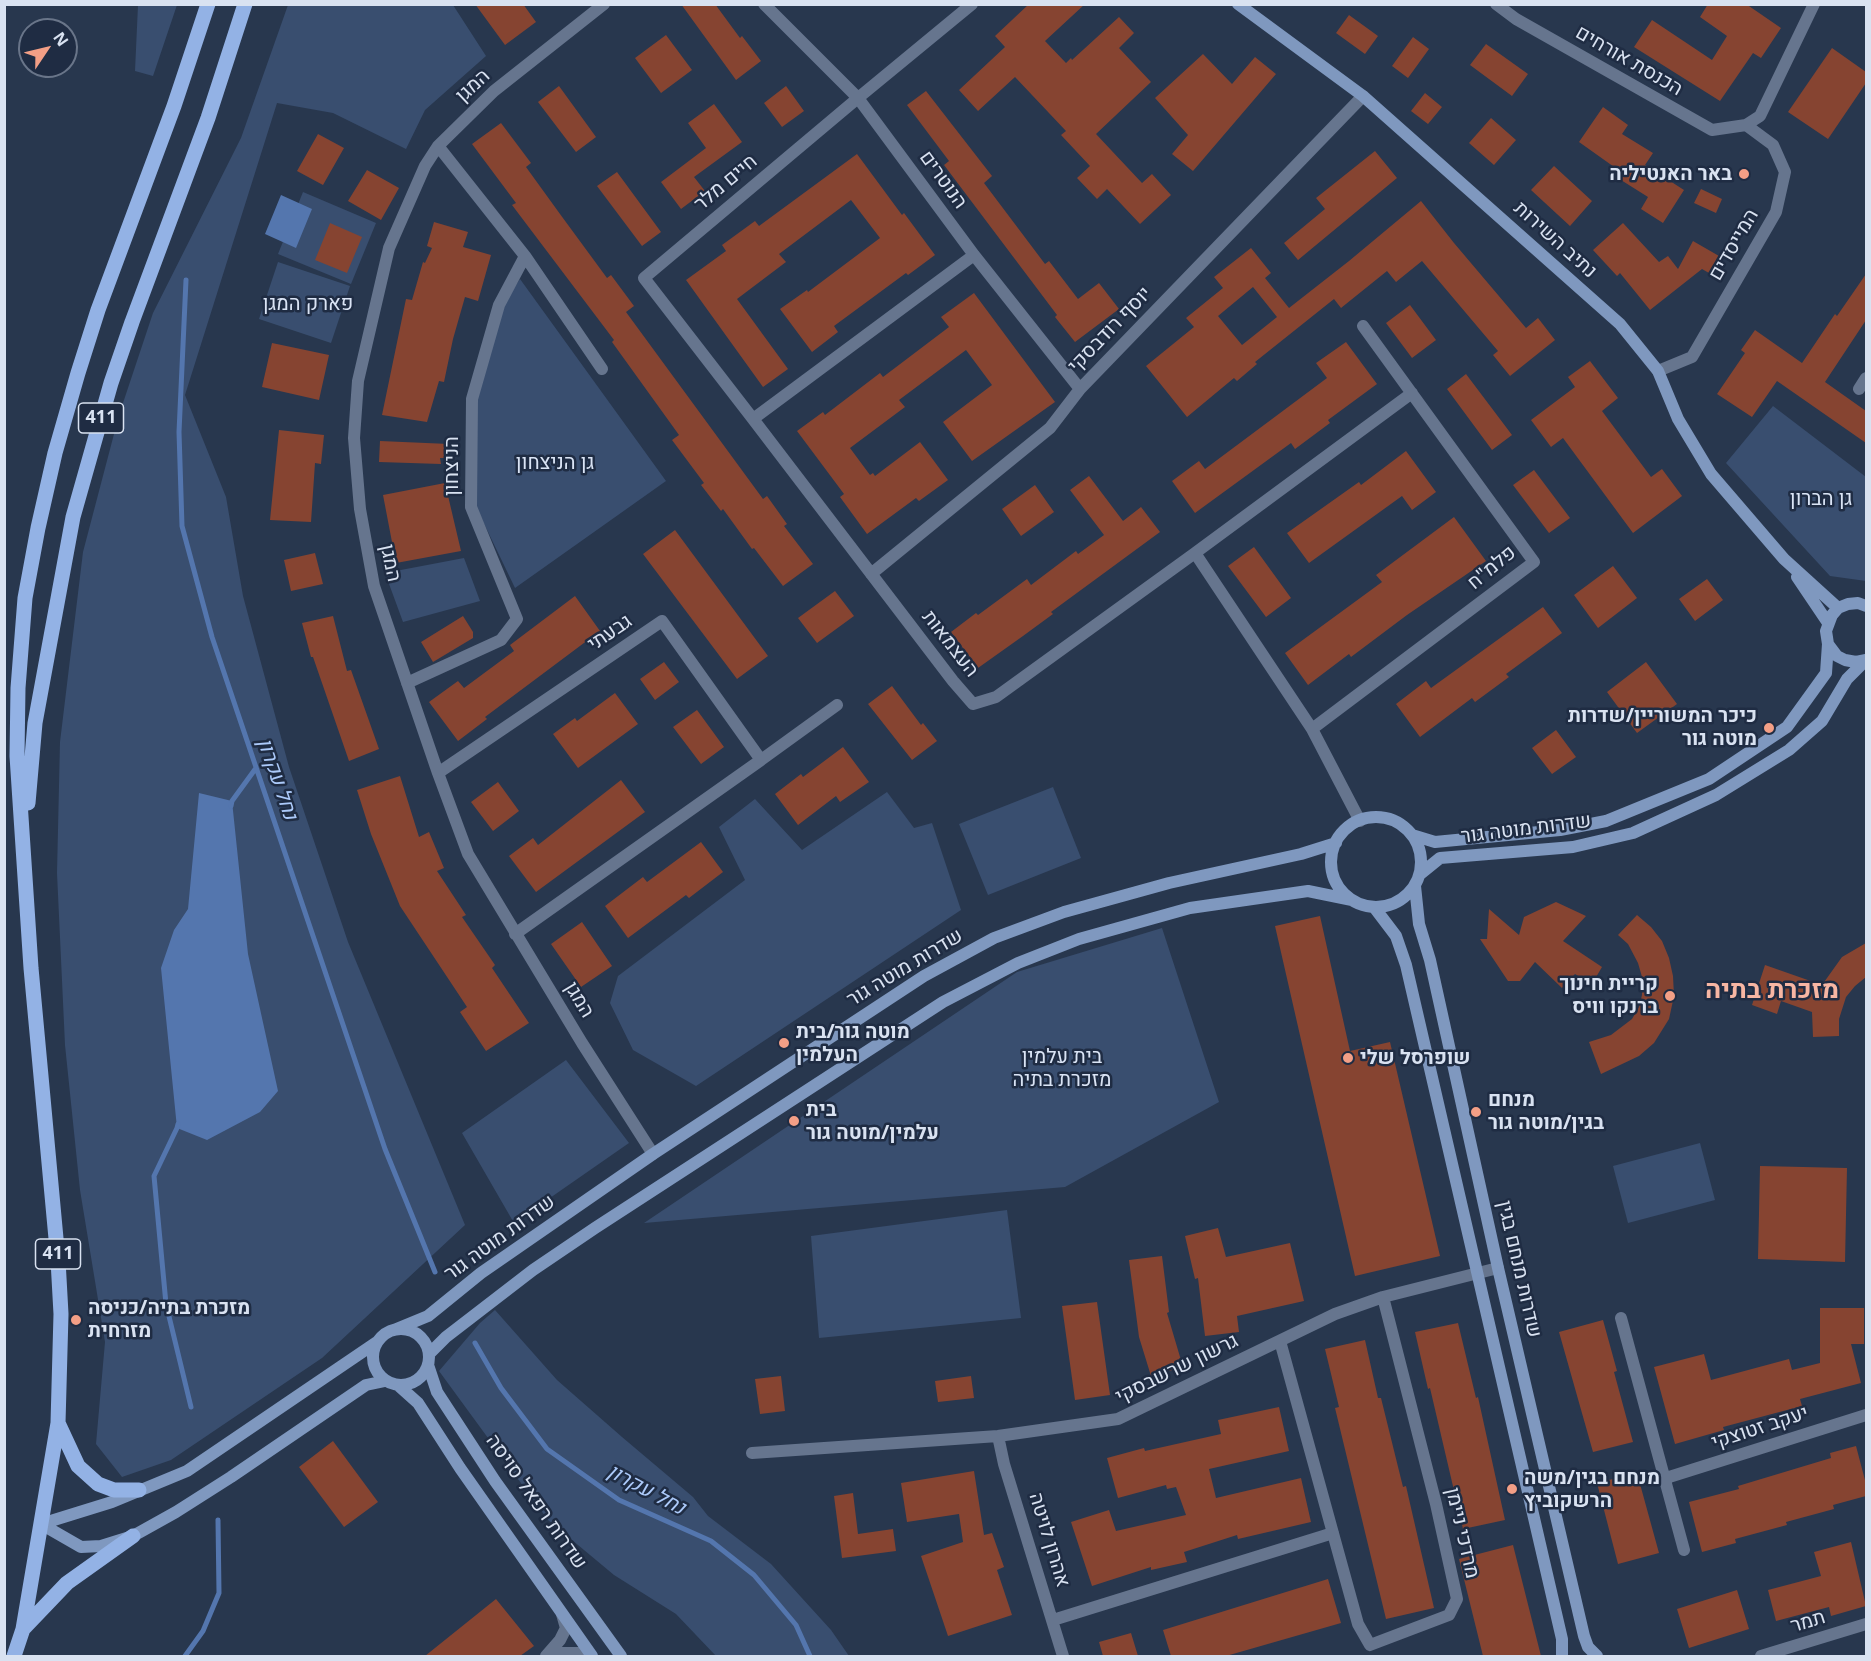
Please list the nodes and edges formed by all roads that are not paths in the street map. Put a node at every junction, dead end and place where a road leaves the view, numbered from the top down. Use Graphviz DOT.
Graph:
graph roads {
  1 [pos="208,4"];
  2 [pos="245,4"];
  3 [pos="604,4"];
  4 [pos="764,4"];
  5 [pos="972,4"];
  6 [pos="1238,4"];
  7 [pos="1496,4"];
  8 [pos="1814,4"];
  9 [pos="1363,96"];
  10 [pos="858,98"];
  11 [pos="1746,125"];
  12 [pos="438,146"];
  13 [pos="974,255"];
  14 [pos="525,256"];
  15 [pos="1363,326"];
  16 [pos="602,369"];
  17 [pos="1658,371"];
  18 [pos="1080,389"];
  19 [pos="1412,393"];
  20 [pos="753,419"];
  21 [pos="1195,553"];
  22 [pos="1784,559"];
  23 [pos="871,574"];
  24 [pos="1866,606"];
  25 [pos="1838,608"];
  26 [pos="1827,623"];
  27 [pos="1828,644"];
  28 [pos="1866,660"];
  29 [pos="407,683"];
  30 [pos="837,705"];
  31 [pos="1312,729"];
  32 [pos="761,760"];
  33 [pos="438,773"];
  34 [pos="1360,821"];
  35 [pos="1412,835"];
  36 [pos="1336,843"];
  37 [pos="23,848"];
  38 [pos="1417,881"];
  39 [pos="1352,900"];
  40 [pos="1374,907"];
  41 [pos="515,934"];
  42 [pos="653,1154"];
  43 [pos="1498,1268"];
  44 [pos="1478,1272"];
  45 [pos="1383,1297"];
  46 [pos="1621,1318"];
  47 [pos="394,1330"];
  48 [pos="1280,1341"];
  49 [pos="377,1342"];
  50 [pos="428,1359"];
  51 [pos="385,1381"];
  52 [pos="399,1386"];
  53 [pos="1866,1415"];
  54 [pos="58,1423"];
  55 [pos="998,1436"];
  56 [pos="752,1453"];
  57 [pos="1666,1478"];
  58 [pos="140,1490"];
  59 [pos="41,1524"];
  60 [pos="1333,1533"];
  61 [pos="133,1536"];
  62 [pos="1684,1550"];
  63 [pos="562,1614"];
  64 [pos="1053,1620"];
  65 [pos="1866,1624"];
  66 [pos="23,1629"];
  67 [pos="14,1656"];
  68 [pos="546,1656"];
  69 [pos="551,1656"];
  70 [pos="588,1656"];
  71 [pos="592,1656"];
  72 [pos="621,1656"];
  73 [pos="1063,1656"];
  74 [pos="1563,1656"];
  75 [pos="1597,1656"];
  76 [pos="1761,1656"];
  1 -- 37 [label="main road, 411"];
  2 -- 37 [label="main road, 411"];
  3 -- 12 [label="street, המגן"];
  4 -- 10 [label="street, הנוטרים"];
  5 -- 10 [label="street, חיים מלר"];
  6 -- 9 [label="street, נתיב השירות"];
  7 -- 11 [label="street, הכנסת אורחים"];
  8 -- 11 [label="street"];
  9 -- 17 [label="street, נתיב השירות"];
  9 -- 18 [label="street, יוסף רודבסקי"];
  10 -- 13 [label="street, הנוטרים"];
  10 -- 20 [label="street, חיים מלר"];
  11 -- 17 [label="street, המייסדים"];
  12 -- 14 [label="street"];
  12 -- 29 [label="street, המגן"];
  13 -- 18 [label="street, הנוטרים"];
  13 -- 20 [label="street"];
  14 -- 16 [label="street"];
  14 -- 29 [label="street, הניצחון"];
  15 -- 19 [label="street, פלמ\"ח"];
  17 -- 22 [label="street, נתיב השירות"];
  18 -- 23 [label="street, יוסף רודבסקי"];
  19 -- 21 [label="street"];
  19 -- 31 [label="street, פלמ\"ח"];
  20 -- 23 [label="street, העצמאות"];
  21 -- 23 [label="street, העצמאות"];
  21 -- 31 [label="street"];
  22 -- 25 [label="street, נתיב השירות"];
  22 -- 26 [label="street, נתיב השירות"];
  24 -- 25 [label="street"];
  25 -- 26 [label="street"];
  26 -- 27 [label="street, שדרות מוטה גור"];
  27 -- 28 [label="street"];
  27 -- 35 [label="street, שדרות מוטה גור"];
  28 -- 38 [label="street, שדרות מוטה גור"];
  29 -- 33 [label="street, המגן"];
  30 -- 32 [label="street"];
  31 -- 34 [label="street"];
  32 -- 33 [label="street, גבעתי"];
  32 -- 41 [label="street"];
  33 -- 41 [label="street, המגן"];
  34 -- 35 [label="street"];
  34 -- 36 [label="street"];
  35 -- 38 [label="street"];
  36 -- 39 [label="street"];
  36 -- 42 [label="street, שדרות מוטה גור"];
  37 -- 54 [label="main road, 411"];
  38 -- 40 [label="street"];
  38 -- 43 [label="street, שדרות מנחם בגין"];
  39 -- 40 [label="street"];
  39 -- 50 [label="street"];
  40 -- 44 [label="street, שדרות מנחם בגין"];
  41 -- 42 [label="street, המגן"];
  42 -- 47 [label="street, שדרות מוטה גור"];
  43 -- 44 [label="street, גרשון שרשבסקי"];
  43 -- 75 [label="street, שדרות מנחם בגין"];
  44 -- 45 [label="street, גרשון שרשבסקי"];
  44 -- 74 [label="street, שדרות מנחם בגין"];
  45 -- 48 [label="street, גרשון שרשבסקי"];
  45 -- 60 [label="street, מרדכי ניימן"];
  46 -- 57 [label="street"];
  47 -- 49 [label="street"];
  47 -- 50 [label="street"];
  48 -- 55 [label="street, גרשון שרשבסקי"];
  48 -- 60 [label="street, מרדכי ניימן"];
  49 -- 51 [label="street"];
  49 -- 58 [label="street"];
  50 -- 52 [label="street"];
  50 -- 72 [label="street, שדרות רפאל סויסה"];
  51 -- 52 [label="street"];
  51 -- 61 [label="street"];
  52 -- 63 [label="street"];
  53 -- 57 [label="street, יעקב זטוצקי"];
  54 -- 58 [label="main road"];
  54 -- 59 [label="main road, 411"];
  55 -- 56 [label="street, גרשון שרשבסקי"];
  55 -- 64 [label="street, אהרון לויטה"];
  57 -- 62 [label="street"];
  58 -- 59 [label="street"];
  59 -- 61 [label="street"];
  59 -- 66 [label="main road, 411"];
  60 -- 64 [label="street"];
  61 -- 66 [label="main road"];
  63 -- 68 [label="street"];
  63 -- 71 [label="street"];
  64 -- 73 [label="street, אהרון לויטה"];
  65 -- 76 [label="street, תמר"];
  66 -- 67 [label="main road, 411"];
  69 -- 70 [label="street"];
}
